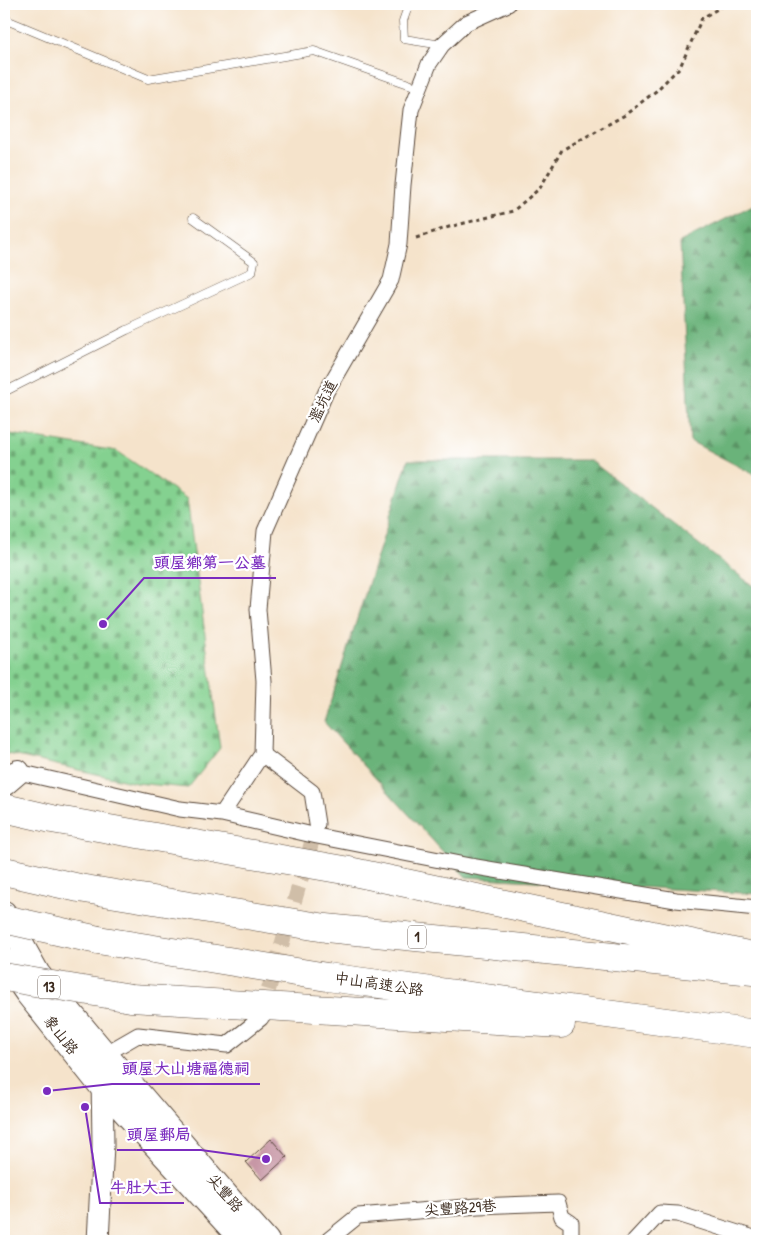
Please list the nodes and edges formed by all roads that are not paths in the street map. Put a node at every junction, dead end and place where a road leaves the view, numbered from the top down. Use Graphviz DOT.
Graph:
graph roads {
  1 [pos="409,4"];
  2 [pos="508,4"];
  3 [pos="4,19"];
  4 [pos="442,45"];
  5 [pos="420,88"];
  6 [pos="193,218"];
  7 [pos="4,392"];
  8 [pos="262,754"];
  9 [pos="8,775"];
  10 [pos="4,808"];
  11 [pos="222,814"];
  12 [pos="318,824"];
  13 [pos="4,871"];
  14 [pos="757,908"];
  15 [pos="4,913"];
  16 [pos="4,919"];
  17 [pos="757,957"];
  18 [pos="13,962"];
  19 [pos="757,972"];
  20 [pos="260,1018"];
  21 [pos="757,1035"];
  22 [pos="105,1054"];
  23 [pos="101,1086"];
  24 [pos="757,1239"];
  25 [pos="98,1241"];
  26 [pos="243,1241"];
  27 [pos="268,1241"];
  28 [pos="327,1241"];
  29 [pos="571,1241"];
  30 [pos="634,1241"];
  1 -- 4 [label="lane"];
  2 -- 4 [label="street, 濫坑道"];
  3 -- 5 [label="lane"];
  4 -- 5 [label="street, 濫坑道"];
  5 -- 8 [label="street, 濫坑道"];
  6 -- 7 [label="lane"];
  8 -- 11 [label="street"];
  8 -- 12 [label="street"];
  9 -- 11 [label="street"];
  10 -- 17 [label="highway"];
  11 -- 14 [label="street"];
  13 -- 19 [label="highway, 1"];
  15 -- 18 [label="main road, 象山路 / 13"];
  16 -- 21 [label="highway, 中山高速公路, bridge"];
  18 -- 21 [label="highway, bridge"];
  18 -- 22 [label="main road, 象山路 / 13"];
  18 -- 23 [label="main road, 象山路 / 13"];
  20 -- 22 [label="street"];
  22 -- 23 [label="main road"];
  22 -- 27 [label="main road, 尖豐路 / 13"];
  23 -- 25 [label="main road"];
  23 -- 26 [label="main road, 尖豐路 / 13"];
  24 -- 30 [label="street"];
  28 -- 29 [label="street, 尖豐路29巷"];
}
